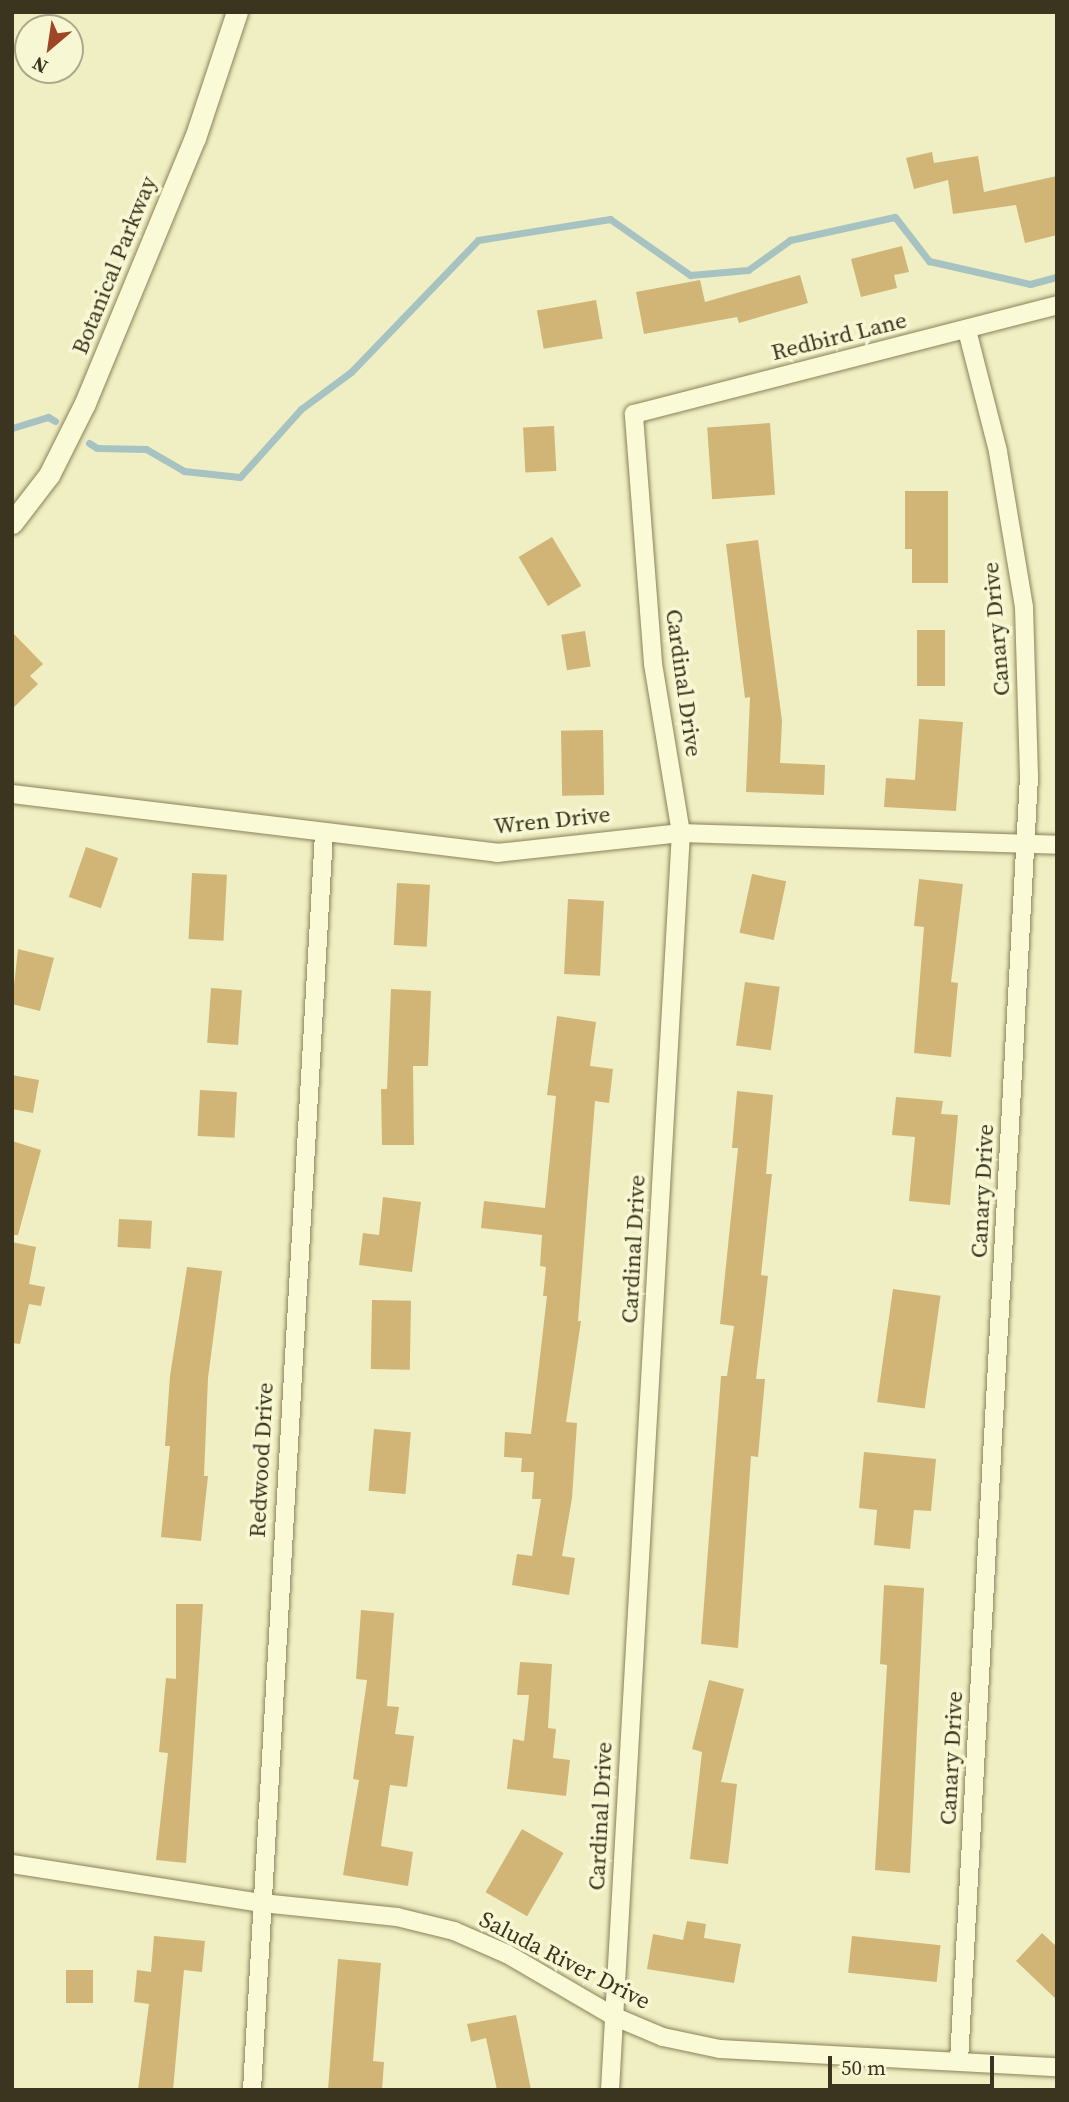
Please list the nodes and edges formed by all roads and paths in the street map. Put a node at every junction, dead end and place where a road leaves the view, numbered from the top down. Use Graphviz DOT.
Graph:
graph roads {
  1 [pos="237,12"];
  2 [pos="1057,305"];
  3 [pos="967,330"];
  4 [pos="634,414"];
  5 [pos="12,523"];
  6 [pos="12,794"];
  7 [pos="324,834"];
  8 [pos="681,834"];
  9 [pos="1026,843"];
  10 [pos="1057,845"];
  11 [pos="12,1864"];
  12 [pos="262,1903"];
  13 [pos="613,2016"];
  14 [pos="959,2061"];
  15 [pos="1057,2067"];
  16 [pos="252,2090"];
  17 [pos="610,2090"];
  1 -- 5 [label="street, Botanical Parkway"];
  2 -- 3 [label="street, Redbird Lane"];
  3 -- 4 [label="street, Redbird Lane"];
  3 -- 9 [label="street, Canary Drive"];
  4 -- 8 [label="street, Cardinal Drive"];
  6 -- 7 [label="street, Wren Drive"];
  7 -- 8 [label="street, Wren Drive"];
  7 -- 12 [label="street, Redwood Drive"];
  8 -- 9 [label="street, Wren Drive"];
  8 -- 13 [label="street, Cardinal Drive"];
  9 -- 10 [label="street, Wren Drive"];
  9 -- 14 [label="street, Canary Drive"];
  11 -- 12 [label="street, Saluda River Drive"];
  12 -- 13 [label="street, Saluda River Drive"];
  12 -- 16 [label="street, Redwood Drive"];
  13 -- 14 [label="street, Saluda River Drive"];
  13 -- 17 [label="street, Cardinal Drive"];
  14 -- 15 [label="street, Saluda River Drive"];
}
